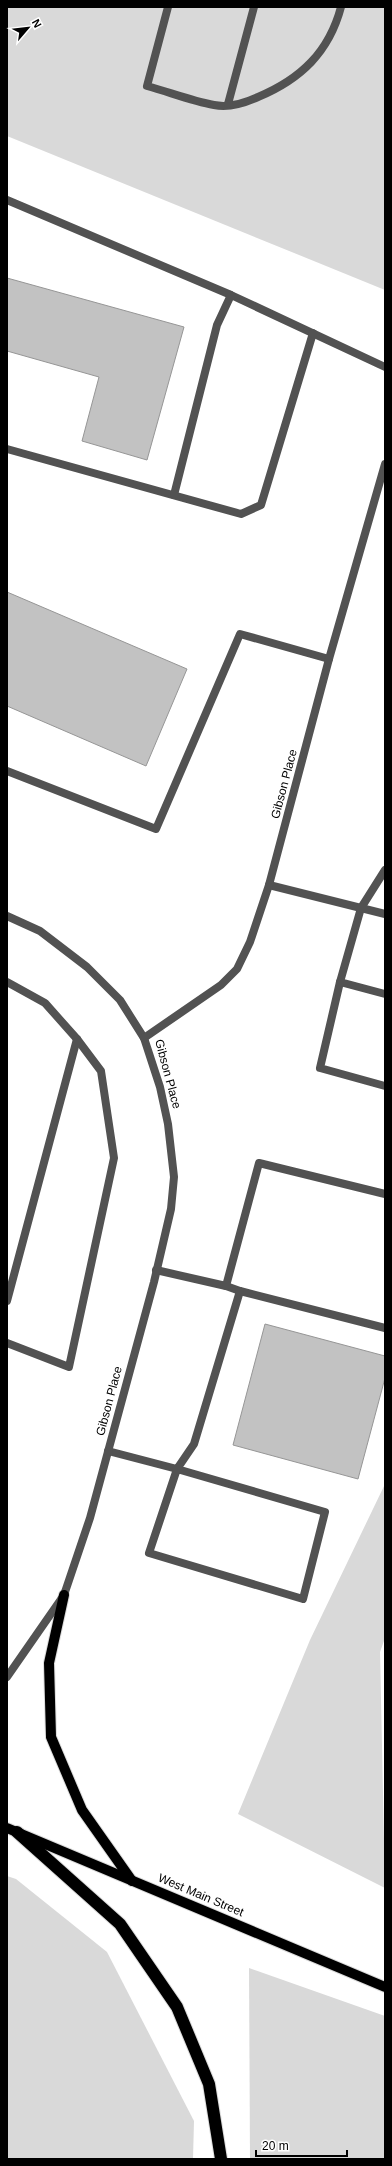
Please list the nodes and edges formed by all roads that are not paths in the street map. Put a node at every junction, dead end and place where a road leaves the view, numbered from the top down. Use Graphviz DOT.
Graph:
graph roads {
  1 [pos="168,7"];
  2 [pos="254,7"];
  3 [pos="341,7"];
  4 [pos="228,104"];
  5 [pos="7,200"];
  6 [pos="231,295"];
  7 [pos="313,333"];
  8 [pos="385,367"];
  9 [pos="7,449"];
  10 [pos="385,464"];
  11 [pos="174,495"];
  12 [pos="329,659"];
  13 [pos="7,771"];
  14 [pos="385,870"];
  15 [pos="270,885"];
  16 [pos="361,908"];
  17 [pos="385,914"];
  18 [pos="7,916"];
  19 [pos="7,982"];
  20 [pos="340,982"];
  21 [pos="385,994"];
  22 [pos="144,1038"];
  23 [pos="77,1039"];
  24 [pos="385,1086"];
  25 [pos="385,1194"];
  26 [pos="156,1270"];
  27 [pos="226,1286"];
  28 [pos="240,1291"];
  29 [pos="7,1301"];
  30 [pos="385,1328"];
  31 [pos="7,1343"];
  32 [pos="108,1451"];
  33 [pos="178,1469"];
  34 [pos="64,1595"];
  35 [pos="7,1677"];
  36 [pos="12,1830"];
  37 [pos="132,1881"];
  38 [pos="385,1987"];
  39 [pos="220,2159"];
  1 -- 4 [label="street"];
  2 -- 4 [label="street"];
  3 -- 4 [label="street"];
  5 -- 6 [label="street"];
  6 -- 7 [label="street"];
  6 -- 11 [label="street"];
  7 -- 8 [label="street"];
  7 -- 11 [label="street"];
  9 -- 11 [label="street"];
  10 -- 12 [label="street, Gibson Place"];
  12 -- 13 [label="street"];
  12 -- 15 [label="street, Gibson Place"];
  14 -- 16 [label="street"];
  15 -- 16 [label="street"];
  15 -- 22 [label="street, Gibson Place"];
  16 -- 17 [label="street"];
  16 -- 20 [label="street"];
  18 -- 22 [label="street"];
  19 -- 23 [label="street"];
  20 -- 21 [label="street"];
  20 -- 24 [label="street"];
  22 -- 26 [label="street, Gibson Place"];
  23 -- 29 [label="street"];
  23 -- 31 [label="street"];
  25 -- 27 [label="street"];
  26 -- 27 [label="street"];
  26 -- 32 [label="street, Gibson Place"];
  27 -- 28 [label="street"];
  28 -- 30 [label="street"];
  28 -- 33 [label="street"];
  32 -- 33 [label="street"];
  32 -- 34 [label="street, Gibson Place"];
  33 -- 33 [label="street"];
  34 -- 35 [label="street, Gibson Place"];
  34 -- 37 [label="main road"];
  36 -- 37 [label="main road, West Main Street"];
  36 -- 39 [label="highway"];
  37 -- 38 [label="main road, West Main Street"];
}
